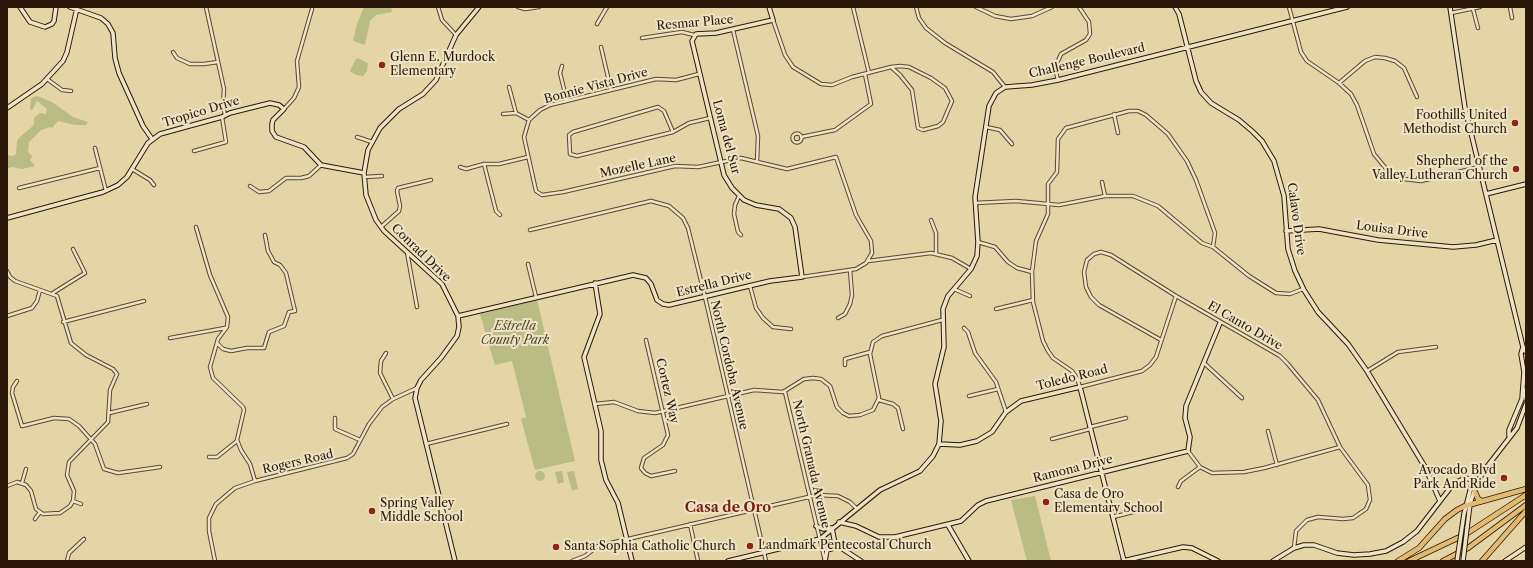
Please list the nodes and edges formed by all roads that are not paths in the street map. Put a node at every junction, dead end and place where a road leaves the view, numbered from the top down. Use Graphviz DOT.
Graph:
graph roads {
  1 [pos="20,7"];
  2 [pos="56,7"];
  3 [pos="70,7"];
  4 [pos="206,7"];
  5 [pos="438,7"];
  6 [pos="479,7"];
  7 [pos="518,7"];
  8 [pos="539,7"];
  9 [pos="607,7"];
  10 [pos="768,7"];
  11 [pos="853,7"];
  12 [pos="916,7"];
  13 [pos="976,7"];
  14 [pos="1052,7"];
  15 [pos="1079,7"];
  16 [pos="1175,7"];
  17 [pos="1290,7"];
  18 [pos="1347,7"];
  19 [pos="1450,7"];
  20 [pos="1480,7"];
  21 [pos="1510,7"];
  22 [pos="77,8"];
  23 [pos="312,9"];
  24 [pos="1473,9"];
  25 [pos="1451,14"];
  26 [pos="1512,18"];
  27 [pos="773,20"];
  28 [pos="1292,20"];
  29 [pos="597,24"];
  30 [pos="1478,28"];
  31 [pos="732,30"];
  32 [pos="456,35"];
  33 [pos="694,35"];
  34 [pos="642,38"];
  35 [pos="601,47"];
  36 [pos="1188,47"];
  37 [pos="173,52"];
  38 [pos="218,62"];
  39 [pos="562,66"];
  40 [pos="891,68"];
  41 [pos="869,73"];
  42 [pos="699,74"];
  43 [pos="865,74"];
  44 [pos="47,79"];
  45 [pos="1058,80"];
  46 [pos="1339,83"];
  47 [pos="509,87"];
  48 [pos="1005,87"];
  49 [pos="611,90"];
  50 [pos="71,91"];
  51 [pos="1417,97"];
  52 [pos="567,101"];
  53 [pos="7,108"];
  54 [pos="284,109"];
  55 [pos="516,113"];
  56 [pos="503,114"];
  57 [pos="1114,114"];
  58 [pos="224,116"];
  59 [pos="710,118"];
  60 [pos="529,120"];
  61 [pos="986,127"];
  62 [pos="673,132"];
  63 [pos="1118,133"];
  64 [pos="357,137"];
  65 [pos="801,137"];
  66 [pos="152,139"];
  67 [pos="372,142"];
  68 [pos="1012,144"];
  69 [pos="95,148"];
  70 [pos="194,150"];
  71 [pos="528,157"];
  72 [pos="721,161"];
  73 [pos="757,162"];
  74 [pos="484,164"];
  75 [pos="321,165"];
  76 [pos="1479,166"];
  77 [pos="460,167"];
  78 [pos="100,168"];
  79 [pos="132,169"];
  80 [pos="364,175"];
  81 [pos="382,176"];
  82 [pos="431,180"];
  83 [pos="1102,182"];
  84 [pos="1526,184"];
  85 [pos="154,185"];
  86 [pos="250,186"];
  87 [pos="19,188"];
  88 [pos="106,191"];
  89 [pos="1486,194"];
  90 [pos="739,196"];
  91 [pos="1105,196"];
  92 [pos="975,203"];
  93 [pos="1048,204"];
  94 [pos="500,215"];
  95 [pos="7,218"];
  96 [pos="931,220"];
  97 [pos="196,227"];
  98 [pos="381,227"];
  99 [pos="530,230"];
  100 [pos="1286,231"];
  101 [pos="265,235"];
  102 [pos="741,235"];
  103 [pos="1496,240"];
  104 [pos="978,242"];
  105 [pos="1213,247"];
  106 [pos="74,249"];
  107 [pos="407,252"];
  108 [pos="936,253"];
  109 [pos="868,261"];
  110 [pos="528,264"];
  111 [pos="971,269"];
  112 [pos="850,270"];
  113 [pos="7,271"];
  114 [pos="1032,272"];
  115 [pos="802,276"];
  116 [pos="595,283"];
  117 [pos="750,286"];
  118 [pos="954,289"];
  119 [pos="1303,289"];
  120 [pos="40,290"];
  121 [pos="53,294"];
  122 [pos="970,296"];
  123 [pos="1176,296"];
  124 [pos="536,297"];
  125 [pos="705,297"];
  126 [pos="1033,300"];
  127 [pos="144,301"];
  128 [pos="417,307"];
  129 [pos="996,309"];
  130 [pos="7,316"];
  131 [pos="458,316"];
  132 [pos="838,318"];
  133 [pos="942,320"];
  134 [pos="63,322"];
  135 [pos="1220,323"];
  136 [pos="226,328"];
  137 [pos="964,328"];
  138 [pos="791,329"];
  139 [pos="170,338"];
  140 [pos="646,340"];
  141 [pos="1161,340"];
  142 [pos="217,343"];
  143 [pos="1524,346"];
  144 [pos="1436,348"];
  145 [pos="870,352"];
  146 [pos="1526,352"];
  147 [pos="386,353"];
  148 [pos="1204,363"];
  149 [pos="845,365"];
  150 [pos="1367,371"];
  151 [pos="1524,377"];
  152 [pos="17,381"];
  153 [pos="1080,387"];
  154 [pos="417,388"];
  155 [pos="998,389"];
  156 [pos="785,392"];
  157 [pos="727,396"];
  158 [pos="969,396"];
  159 [pos="1242,398"];
  160 [pos="393,399"];
  161 [pos="1526,399"];
  162 [pos="879,400"];
  163 [pos="147,404"];
  164 [pos="595,404"];
  165 [pos="1526,404"];
  166 [pos="1520,405"];
  167 [pos="663,412"];
  168 [pos="1006,412"];
  169 [pos="108,413"];
  170 [pos="335,418"];
  171 [pos="1126,418"];
  172 [pos="507,424"];
  173 [pos="1518,425"];
  174 [pos="1090,428"];
  175 [pos="903,429"];
  176 [pos="1268,431"];
  177 [pos="1509,436"];
  178 [pos="1052,439"];
  179 [pos="92,440"];
  180 [pos="237,440"];
  181 [pos="360,440"];
  182 [pos="426,444"];
  183 [pos="939,444"];
  184 [pos="1340,447"];
  185 [pos="1188,451"];
  186 [pos="209,457"];
  187 [pos="1277,465"];
  188 [pos="160,467"];
  189 [pos="1200,467"];
  190 [pos="26,470"];
  191 [pos="675,471"];
  192 [pos="1101,472"];
  193 [pos="255,481"];
  194 [pos="1478,482"];
  195 [pos="22,483"];
  196 [pos="7,486"];
  197 [pos="1178,487"];
  198 [pos="1526,489"];
  199 [pos="1475,492"];
  200 [pos="810,496"];
  201 [pos="1526,496"];
  202 [pos="73,501"];
  203 [pos="1440,501"];
  204 [pos="1482,502"];
  205 [pos="81,504"];
  206 [pos="1470,504"];
  207 [pos="1526,505"];
  208 [pos="1465,506"];
  209 [pos="856,508"];
  210 [pos="1149,508"];
  211 [pos="754,509"];
  212 [pos="1526,511"];
  213 [pos="40,512"];
  214 [pos="1112,517"];
  215 [pos="35,519"];
  216 [pos="839,522"];
  217 [pos="690,524"];
  218 [pos="948,525"];
  219 [pos="816,526"];
  220 [pos="833,527"];
  221 [pos="84,539"];
  222 [pos="627,539"];
  223 [pos="820,539"];
  224 [pos="837,545"];
  225 [pos="1526,547"];
  226 [pos="1294,548"];
  227 [pos="764,553"];
  228 [pos="67,561"];
  229 [pos="215,561"];
  230 [pos="454,561"];
  231 [pos="572,561"];
  232 [pos="632,561"];
  233 [pos="698,561"];
  234 [pos="728,561"];
  235 [pos="766,561"];
  236 [pos="825,561"];
  237 [pos="861,561"];
  238 [pos="969,561"];
  239 [pos="1123,561"];
  240 [pos="1218,561"];
  241 [pos="1273,561"];
  242 [pos="1398,561"];
  243 [pos="1409,561"];
  244 [pos="1443,561"];
  245 [pos="1457,561"];
  246 [pos="1463,561"];
  247 [pos="1482,561"];
  248 [pos="1505,561"];
  1 -- 2 [label="street"];
  3 -- 22 [label="street"];
  4 -- 38 [label="street"];
  5 -- 32 [label="street"];
  6 -- 32 [label="street, Conrad Drive"];
  7 -- 8 [label="street"];
  9 -- 29 [label="street"];
  10 -- 27 [label="street"];
  11 -- 41 [label="street"];
  12 -- 48 [label="street"];
  13 -- 14 [label="street"];
  15 -- 45 [label="street"];
  16 -- 36 [label="street, Calavo Drive"];
  17 -- 28 [label="street"];
  18 -- 28 [label="street, Challenge Boulevard"];
  19 -- 25 [label="street"];
  20 -- 24 [label="street"];
  21 -- 26 [label="street"];
  22 -- 44 [label="street"];
  22 -- 66 [label="street"];
  23 -- 54 [label="street"];
  24 -- 25 [label="street"];
  24 -- 30 [label="street"];
  25 -- 76 [label="street"];
  27 -- 31 [label="street, Resmar Place"];
  27 -- 43 [label="street"];
  28 -- 36 [label="street, Challenge Boulevard"];
  28 -- 46 [label="street"];
  31 -- 33 [label="street, Resmar Place"];
  31 -- 73 [label="street"];
  32 -- 67 [label="street, Conrad Drive"];
  33 -- 34 [label="street, Resmar Place"];
  33 -- 42 [label="street, Loma del Sur"];
  35 -- 49 [label="street"];
  36 -- 45 [label="street, Challenge Boulevard"];
  36 -- 100 [label="street, Calavo Drive"];
  37 -- 38 [label="street"];
  38 -- 58 [label="street"];
  39 -- 52 [label="street"];
  40 -- 40 [label="street"];
  40 -- 41 [label="street"];
  41 -- 43 [label="street"];
  42 -- 49 [label="street, Bonnie Vista Drive"];
  42 -- 59 [label="street, Loma del Sur"];
  43 -- 65 [label="street"];
  44 -- 50 [label="street"];
  44 -- 53 [label="street"];
  45 -- 48 [label="street, Challenge Boulevard"];
  46 -- 51 [label="street"];
  46 -- 76 [label="street"];
  47 -- 55 [label="street"];
  48 -- 61 [label="street"];
  49 -- 52 [label="street, Bonnie Vista Drive"];
  52 -- 60 [label="street, Bonnie Vista Drive"];
  54 -- 58 [label="street, Tropico Drive"];
  54 -- 75 [label="street"];
  55 -- 56 [label="street"];
  55 -- 60 [label="street"];
  57 -- 63 [label="street"];
  57 -- 93 [label="street"];
  57 -- 105 [label="street"];
  58 -- 66 [label="street, Tropico Drive"];
  58 -- 70 [label="street"];
  59 -- 62 [label="street"];
  59 -- 72 [label="street, Loma del Sur"];
  60 -- 71 [label="street"];
  61 -- 68 [label="street"];
  61 -- 92 [label="street"];
  62 -- 62 [label="street"];
  64 -- 67 [label="street"];
  66 -- 79 [label="street, Tropico Drive"];
  67 -- 80 [label="street, Conrad Drive"];
  69 -- 78 [label="street"];
  71 -- 72 [label="street, Mozelle Lane"];
  71 -- 74 [label="street"];
  72 -- 73 [label="street, Mozelle Lane"];
  72 -- 90 [label="street, Loma del Sur"];
  73 -- 109 [label="street, Mozelle Lane"];
  74 -- 77 [label="street"];
  74 -- 94 [label="street"];
  75 -- 80 [label="street"];
  75 -- 86 [label="street"];
  76 -- 89 [label="street"];
  78 -- 87 [label="street"];
  78 -- 88 [label="street"];
  79 -- 85 [label="street"];
  79 -- 88 [label="street, Tropico Drive"];
  80 -- 81 [label="street"];
  80 -- 98 [label="street, Conrad Drive"];
  82 -- 98 [label="street"];
  83 -- 91 [label="street"];
  84 -- 89 [label="street"];
  88 -- 95 [label="street, Tropico Drive"];
  89 -- 103 [label="street"];
  90 -- 102 [label="street"];
  90 -- 115 [label="street, Loma del Sur"];
  91 -- 93 [label="street"];
  91 -- 105 [label="street"];
  92 -- 93 [label="street"];
  92 -- 104 [label="street"];
  93 -- 114 [label="street"];
  96 -- 108 [label="street"];
  97 -- 136 [label="street"];
  98 -- 107 [label="street, Conrad Drive"];
  99 -- 125 [label="street, North Cordoba Avenue"];
  100 -- 103 [label="street, Louisa Drive"];
  100 -- 119 [label="street, Calavo Drive"];
  101 -- 142 [label="street"];
  103 -- 143 [label="street"];
  104 -- 111 [label="street"];
  104 -- 114 [label="street"];
  105 -- 119 [label="street"];
  106 -- 121 [label="street"];
  107 -- 128 [label="street"];
  107 -- 131 [label="street, Conrad Drive"];
  108 -- 109 [label="street, Estrella Drive"];
  108 -- 111 [label="street"];
  109 -- 112 [label="street, Estrella Drive"];
  110 -- 124 [label="street"];
  111 -- 118 [label="street"];
  112 -- 115 [label="street, Estrella Drive"];
  112 -- 132 [label="street"];
  113 -- 120 [label="street"];
  114 -- 126 [label="street"];
  115 -- 117 [label="street, Estrella Drive"];
  116 -- 124 [label="street, Estrella Drive"];
  116 -- 125 [label="street, Estrella Drive"];
  116 -- 164 [label="street"];
  117 -- 125 [label="street, Estrella Drive"];
  117 -- 138 [label="street"];
  118 -- 122 [label="street"];
  118 -- 133 [label="street"];
  119 -- 150 [label="street, Calavo Drive"];
  120 -- 121 [label="street"];
  120 -- 130 [label="street"];
  121 -- 134 [label="street"];
  123 -- 135 [label="street, El Canto Drive"];
  123 -- 141 [label="street, Toledo Road"];
  123 -- 141 [label="street, El Canto Drive"];
  124 -- 131 [label="street, Estrella Drive"];
  125 -- 157 [label="street, North Cordoba Avenue"];
  126 -- 129 [label="street"];
  126 -- 153 [label="street"];
  127 -- 134 [label="street"];
  131 -- 154 [label="street, Conrad Drive"];
  133 -- 145 [label="street"];
  133 -- 183 [label="street"];
  134 -- 169 [label="street"];
  135 -- 148 [label="street"];
  135 -- 184 [label="street, El Canto Drive"];
  136 -- 139 [label="street"];
  136 -- 142 [label="street"];
  137 -- 155 [label="street"];
  140 -- 167 [label="street, Cortez Way"];
  141 -- 153 [label="street, Toledo Road"];
  142 -- 180 [label="street"];
  143 -- 146 [label="street"];
  143 -- 151 [label="street"];
  144 -- 150 [label="street"];
  145 -- 149 [label="street"];
  145 -- 162 [label="street"];
  147 -- 160 [label="street"];
  148 -- 159 [label="street"];
  148 -- 185 [label="street"];
  150 -- 203 [label="street, Calavo Drive"];
  151 -- 161 [label="street"];
  151 -- 166 [label="street"];
  152 -- 179 [label="street"];
  153 -- 168 [label="street, Toledo Road"];
  153 -- 174 [label="street"];
  154 -- 160 [label="street, Rogers Road"];
  154 -- 182 [label="street"];
  155 -- 158 [label="street"];
  155 -- 168 [label="street"];
  156 -- 157 [label="street"];
  156 -- 162 [label="street"];
  156 -- 200 [label="street, North Granada Avenue"];
  157 -- 167 [label="street"];
  157 -- 211 [label="street, North Cordoba Avenue"];
  160 -- 181 [label="street, Rogers Road"];
  162 -- 175 [label="street"];
  163 -- 169 [label="street"];
  164 -- 167 [label="street"];
  164 -- 222 [label="street"];
  165 -- 173 [label="street"];
  166 -- 173 [label="street"];
  166 -- 177 [label="street"];
  167 -- 191 [label="street, Cortez Way"];
  168 -- 183 [label="street, Toledo Road"];
  169 -- 179 [label="street"];
  170 -- 181 [label="street"];
  171 -- 174 [label="street"];
  172 -- 182 [label="street"];
  173 -- 177 [label="street"];
  174 -- 178 [label="street"];
  174 -- 192 [label="street"];
  176 -- 187 [label="street"];
  177 -- 194 [label="street"];
  179 -- 188 [label="street"];
  179 -- 202 [label="street"];
  180 -- 186 [label="street"];
  180 -- 193 [label="street"];
  181 -- 193 [label="street, Rogers Road"];
  182 -- 230 [label="street"];
  183 -- 209 [label="street"];
  184 -- 187 [label="street"];
  184 -- 226 [label="street, El Canto Drive"];
  185 -- 189 [label="street"];
  185 -- 192 [label="street, Ramona Drive"];
  187 -- 189 [label="street"];
  189 -- 197 [label="street"];
  190 -- 195 [label="street"];
  192 -- 214 [label="street"];
  192 -- 218 [label="street, Ramona Drive"];
  193 -- 229 [label="street, Rogers Road"];
  194 -- 199 [label="street"];
  194 -- 203 [label="street"];
  194 -- 208 [label="street"];
  195 -- 196 [label="street"];
  195 -- 213 [label="street"];
  198 -- 204 [label="highway"];
  199 -- 204 [label="highway"];
  199 -- 206 [label="street"];
  200 -- 209 [label="street"];
  200 -- 211 [label="street"];
  200 -- 219 [label="street, North Granada Avenue"];
  201 -- 243 [label="highway"];
  202 -- 205 [label="street"];
  202 -- 213 [label="street"];
  203 -- 226 [label="street"];
  204 -- 206 [label="highway"];
  206 -- 208 [label="highway"];
  206 -- 246 [label="street, bridge"];
  207 -- 244 [label="highway"];
  208 -- 242 [label="highway"];
  208 -- 245 [label="street, bridge"];
  209 -- 216 [label="street"];
  210 -- 214 [label="street"];
  211 -- 217 [label="street"];
  211 -- 227 [label="street, North Cordoba Avenue"];
  212 -- 247 [label="highway"];
  213 -- 215 [label="street"];
  214 -- 239 [label="street"];
  216 -- 218 [label="street, Ramona Drive"];
  216 -- 220 [label="street"];
  217 -- 222 [label="street"];
  217 -- 233 [label="street"];
  218 -- 238 [label="street"];
  219 -- 220 [label="street"];
  219 -- 223 [label="street, North Granada Avenue"];
  220 -- 223 [label="street"];
  220 -- 224 [label="street"];
  221 -- 228 [label="street"];
  222 -- 231 [label="street"];
  222 -- 232 [label="street"];
  223 -- 224 [label="street"];
  223 -- 227 [label="street"];
  223 -- 236 [label="street, North Granada Avenue"];
  224 -- 236 [label="street"];
  224 -- 237 [label="street"];
  225 -- 248 [label="street"];
  226 -- 241 [label="street"];
  227 -- 234 [label="street"];
  227 -- 235 [label="street, North Cordoba Avenue"];
  239 -- 240 [label="street"];
}
